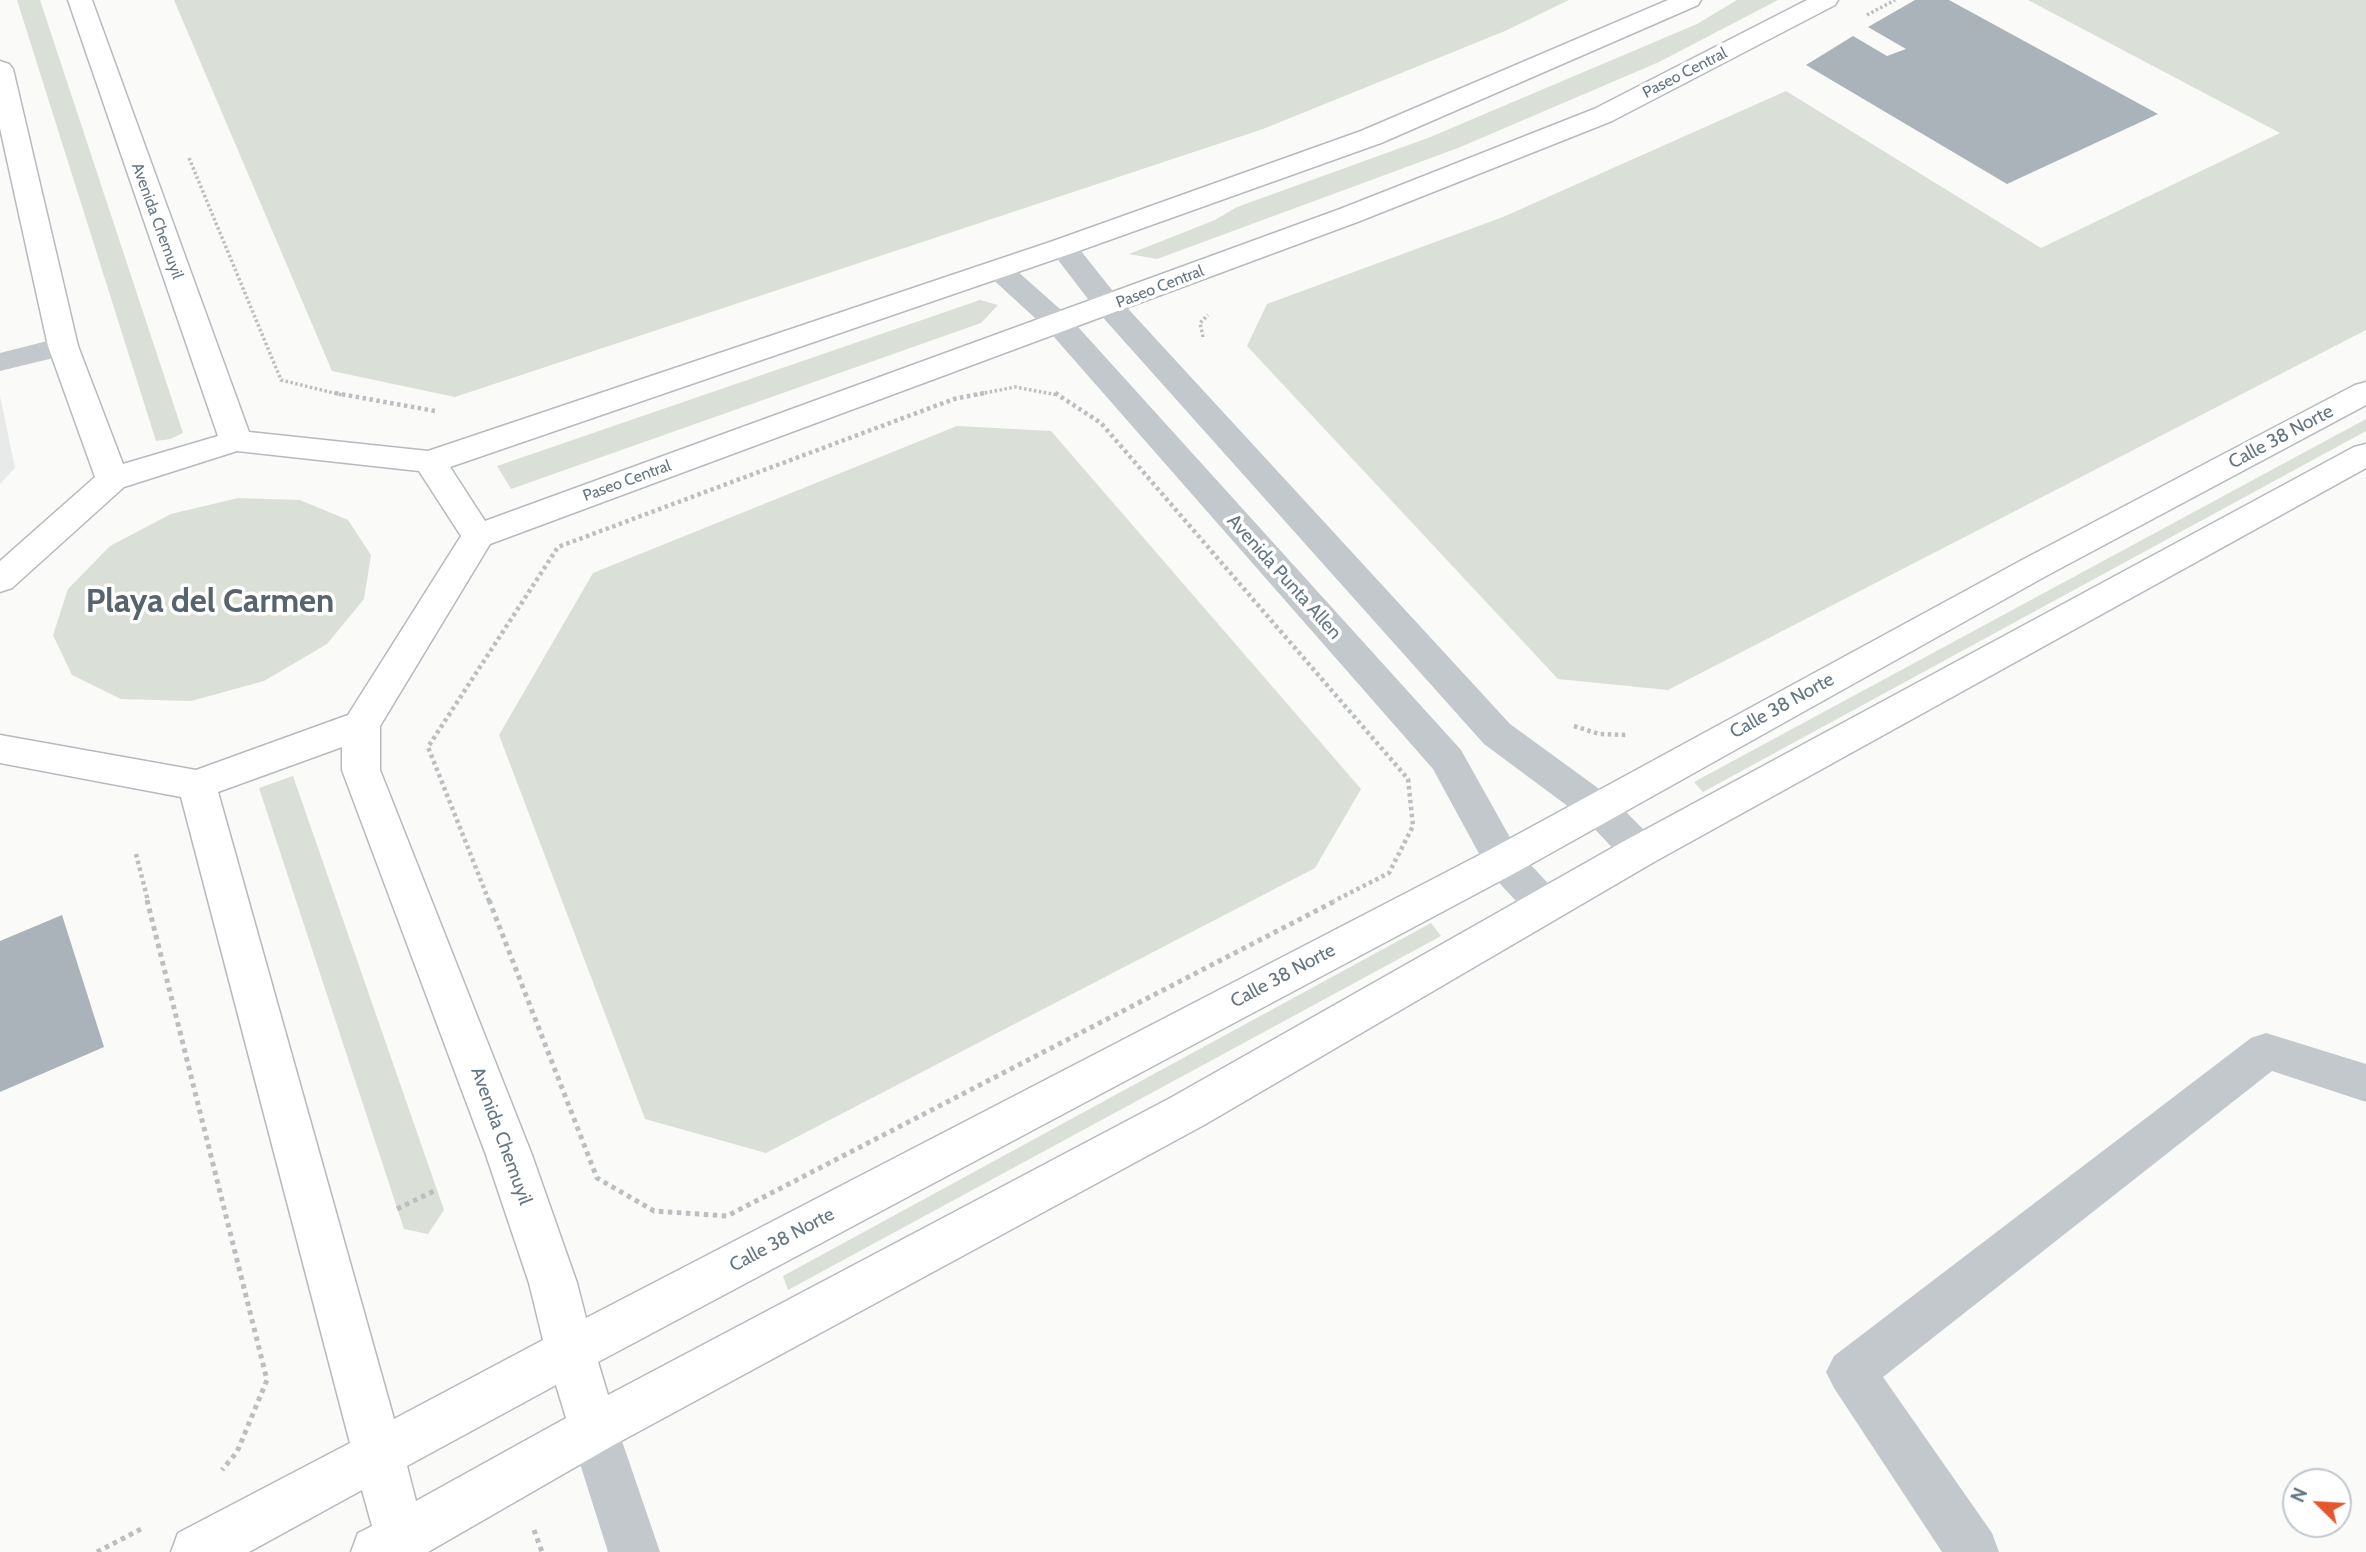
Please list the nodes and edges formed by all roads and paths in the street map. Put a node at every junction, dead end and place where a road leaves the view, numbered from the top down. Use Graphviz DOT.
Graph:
graph roads {
  1 [pos="80,0"];
  2 [pos="1689,0"];
  3 [pos="1826,0"];
  4 [pos="0,69"];
  5 [pos="189,158"];
  6 [pos="1063,247"];
  7 [pos="998,269"];
  8 [pos="1109,306"];
  9 [pos="1058,323"];
  10 [pos="63,346"];
  11 [pos="0,362"];
  12 [pos="2366,393"];
  13 [pos="436,412"];
  14 [pos="236,441"];
  15 [pos="2366,454"];
  16 [pos="430,462"];
  17 [pos="113,479"];
  18 [pos="478,536"];
  19 [pos="558,547"];
  20 [pos="0,580"];
  21 [pos="361,725"];
  22 [pos="0,749"];
  23 [pos="197,785"];
  24 [pos="1599,809"];
  25 [pos="1640,852"];
  26 [pos="136,854"];
  27 [pos="1503,861"];
  28 [pos="1544,905"];
  29 [pos="2366,1083"];
  30 [pos="436,1190"];
  31 [pos="397,1209"];
  32 [pos="654,1212"];
  33 [pos="570,1351"];
  34 [pos="594,1429"];
  35 [pos="237,1452"];
  36 [pos="378,1455"];
  37 [pos="534,1531"];
  38 [pos="389,1545"];
  39 [pos="197,1552"];
  40 [pos="542,1552"];
  41 [pos="634,1552"];
  42 [pos="1973,1552"];
  1 -- 14 [label="main road, Avenida Chemuyil"];
  2 -- 6 [label="main road"];
  3 -- 8 [label="main road, Paseo Central"];
  4 -- 10 [label="main road"];
  5 -- 13 [label="path"];
  6 -- 7 [label="main road"];
  6 -- 8 [label="street"];
  7 -- 9 [label="street, Avenida Punta Allen"];
  7 -- 16 [label="main road"];
  8 -- 9 [label="main road, Paseo Central"];
  8 -- 24 [label="street"];
  9 -- 18 [label="main road, Paseo Central"];
  9 -- 27 [label="street, Avenida Punta Allen"];
  10 -- 11 [label="street"];
  10 -- 17 [label="main road"];
  12 -- 24 [label="main road, Calle 38 Norte"];
  14 -- 16 [label="main road"];
  14 -- 17 [label="main road"];
  15 -- 25 [label="main road"];
  16 -- 18 [label="main road"];
  17 -- 20 [label="main road"];
  18 -- 21 [label="main road"];
  19 -- 32 [label="path"];
  21 -- 23 [label="main road"];
  21 -- 33 [label="main road, Avenida Chemuyil"];
  22 -- 23 [label="main road"];
  23 -- 36 [label="main road"];
  24 -- 25 [label="street"];
  24 -- 27 [label="main road, Calle 38 Norte"];
  25 -- 28 [label="main road"];
  26 -- 35 [label="path"];
  27 -- 28 [label="street, Avenida Punta Allen"];
  27 -- 33 [label="main road, Calle 38 Norte"];
  28 -- 34 [label="main road"];
  29 -- 42 [label="street"];
  30 -- 31 [label="path"];
  33 -- 34 [label="main road, Avenida Chemuyil"];
  33 -- 36 [label="main road, Calle 38 Norte"];
  34 -- 38 [label="main road"];
  34 -- 41 [label="street, Avenida Chemuyil"];
  36 -- 38 [label="main road"];
  36 -- 39 [label="main road, Calle 38 Norte"];
  37 -- 40 [label="path"];
}
